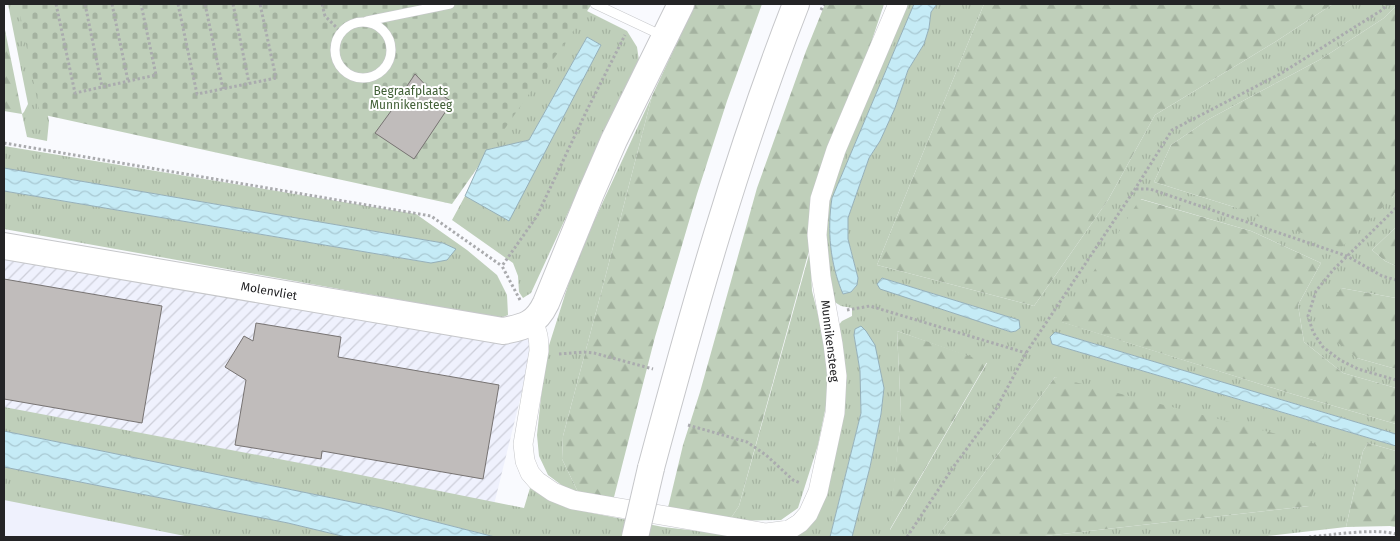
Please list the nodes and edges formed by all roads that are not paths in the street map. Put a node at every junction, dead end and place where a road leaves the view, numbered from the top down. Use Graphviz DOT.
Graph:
graph roads {
  1 [pos="450,4"];
  2 [pos="595,4"];
  3 [pos="680,4"];
  4 [pos="796,4"];
  5 [pos="898,4"];
  6 [pos="362,22"];
  7 [pos="664,37"];
  8 [pos="4,246"];
  9 [pos="532,322"];
  10 [pos="635,537"];
  1 -- 6 [label="lane"];
  2 -- 7 [label="lane"];
  3 -- 7 [label="street"];
  4 -- 10 [label="street, bridge"];
  5 -- 9 [label="street, Munnikensteeg"];
  6 -- 6 [label="lane"];
  7 -- 9 [label="street"];
  8 -- 9 [label="street, Molenvliet"];
}
